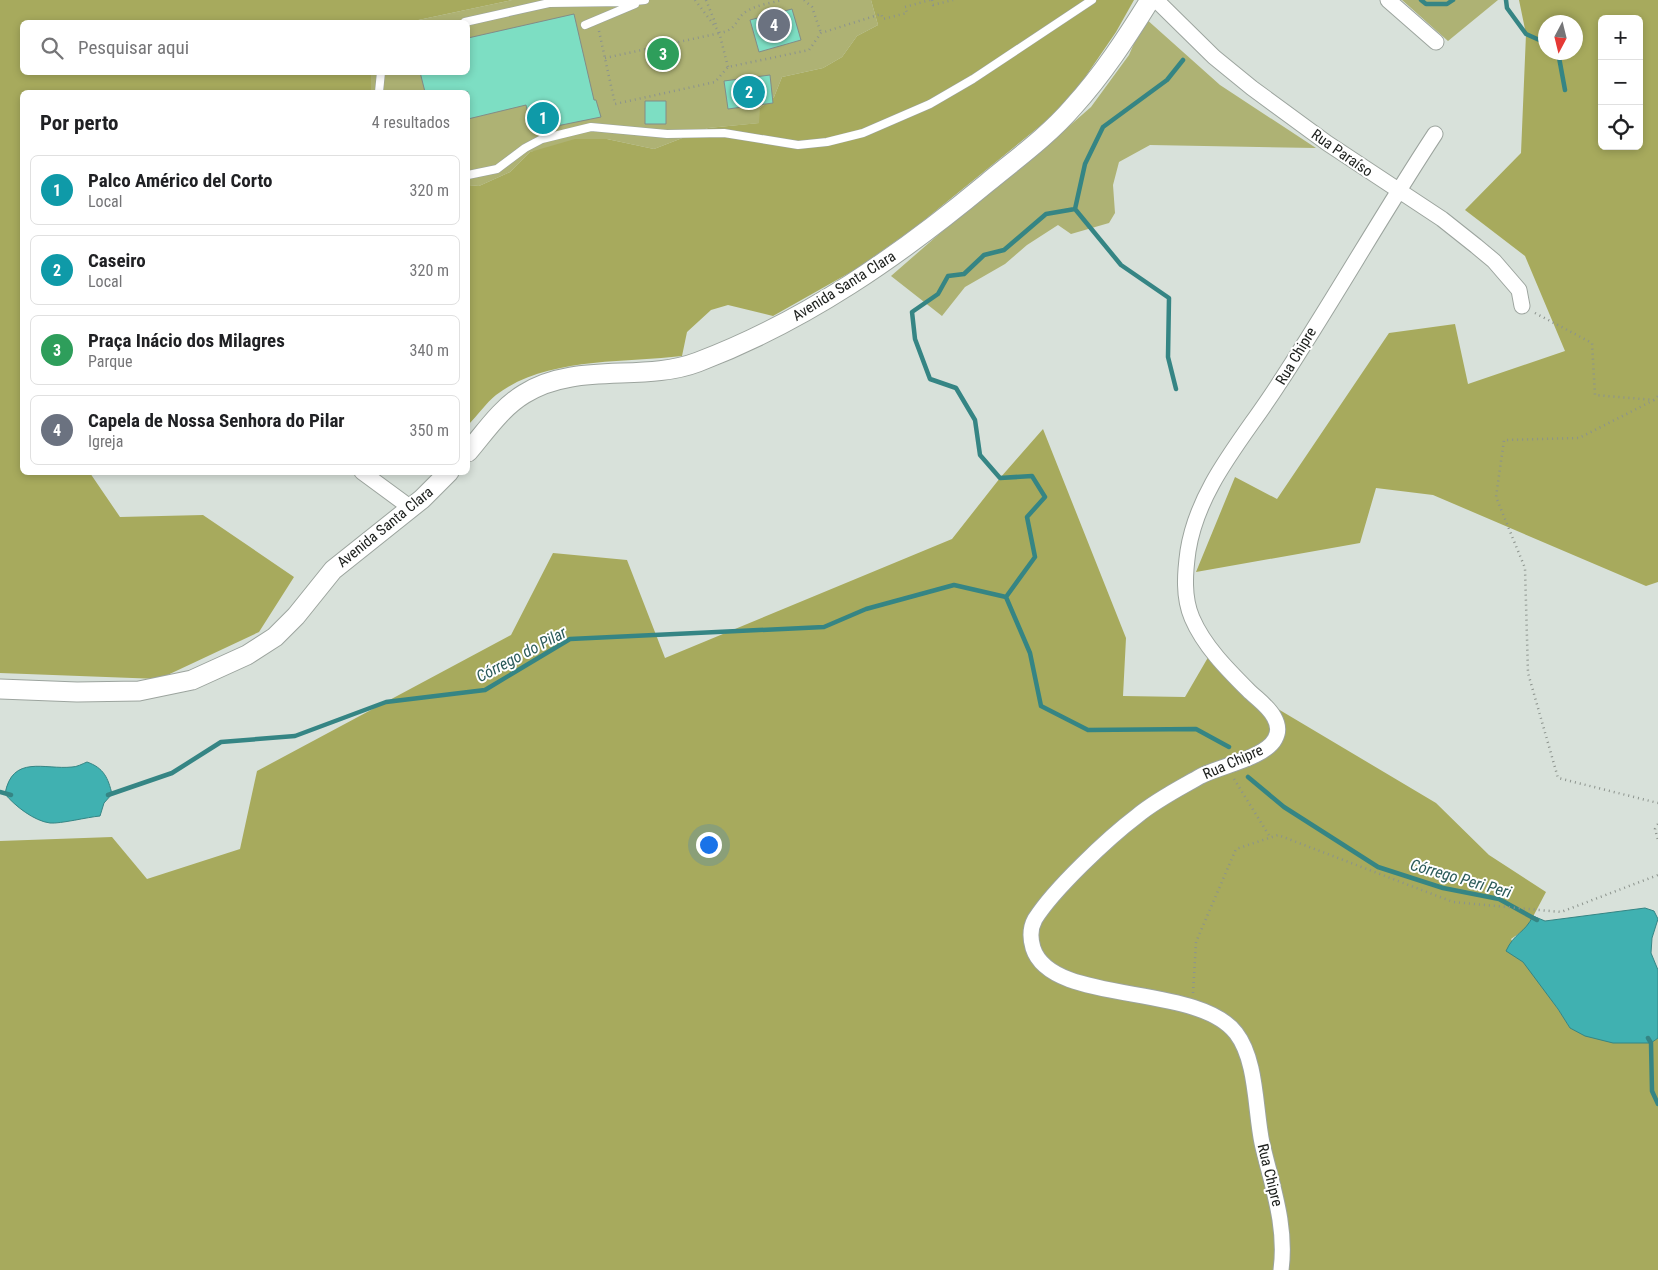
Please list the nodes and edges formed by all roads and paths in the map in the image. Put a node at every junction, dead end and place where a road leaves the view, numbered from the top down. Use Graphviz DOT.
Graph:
graph roads {
  1 [pos="644,0"];
  2 [pos="695,0"];
  3 [pos="706,0"];
  4 [pos="782,0"];
  5 [pos="804,0"];
  6 [pos="931,0"];
  7 [pos="953,0"];
  8 [pos="1092,0"];
  9 [pos="1150,0"];
  10 [pos="1156,0"];
  11 [pos="1388,0"];
  12 [pos="597,20"];
  13 [pos="470,21"];
  14 [pos="585,24"];
  15 [pos="720,33"];
  16 [pos="821,34"];
  17 [pos="1436,42"];
  18 [pos="605,58"];
  19 [pos="728,67"];
  20 [pos="381,75"];
  21 [pos="379,90"];
  22 [pos="1436,134"];
  23 [pos="470,175"];
  24 [pos="1397,192"];
  25 [pos="1522,306"];
  26 [pos="1658,396"];
  27 [pos="1654,400"];
  28 [pos="470,450"];
  29 [pos="366,475"];
  30 [pos="446,475"];
  31 [pos="411,508"];
  32 [pos="0,689"];
  33 [pos="1226,766"];
  34 [pos="1658,802"];
  35 [pos="1658,824"];
  36 [pos="1270,837"];
  37 [pos="1658,840"];
  38 [pos="1658,875"];
  39 [pos="1192,1007"];
  40 [pos="1281,1270"];
  1 -- 12 [label="lane"];
  1 -- 13 [label="lane"];
  2 -- 15 [label="path"];
  3 -- 15 [label="path"];
  4 -- 15 [label="path"];
  5 -- 16 [label="path"];
  6 -- 7 [label="path"];
  6 -- 16 [label="path"];
  8 -- 23 [label="lane"];
  9 -- 28 [label="street, Avenida Santa Clara"];
  10 -- 24 [label="street, Rua Paraíso"];
  11 -- 17 [label="street"];
  12 -- 14 [label="lane"];
  12 -- 18 [label="path"];
  15 -- 18 [label="path"];
  15 -- 19 [label="path"];
  16 -- 19 [label="path"];
  18 -- 19 [label="path"];
  20 -- 21 [label="lane"];
  22 -- 24 [label="street, Rua Chipre"];
  24 -- 25 [label="street, Rua Paraíso"];
  24 -- 33 [label="street, Rua Chipre"];
  25 -- 27 [label="path"];
  26 -- 27 [label="path"];
  27 -- 34 [label="path"];
  29 -- 31 [label="street"];
  30 -- 31 [label="street, Avenida Santa Clara"];
  31 -- 32 [label="street, Avenida Santa Clara"];
  33 -- 36 [label="path"];
  33 -- 39 [label="street, Rua Chipre"];
  35 -- 37 [label="path"];
  36 -- 38 [label="path"];
  36 -- 39 [label="path"];
  39 -- 40 [label="street, Rua Chipre"];
}
